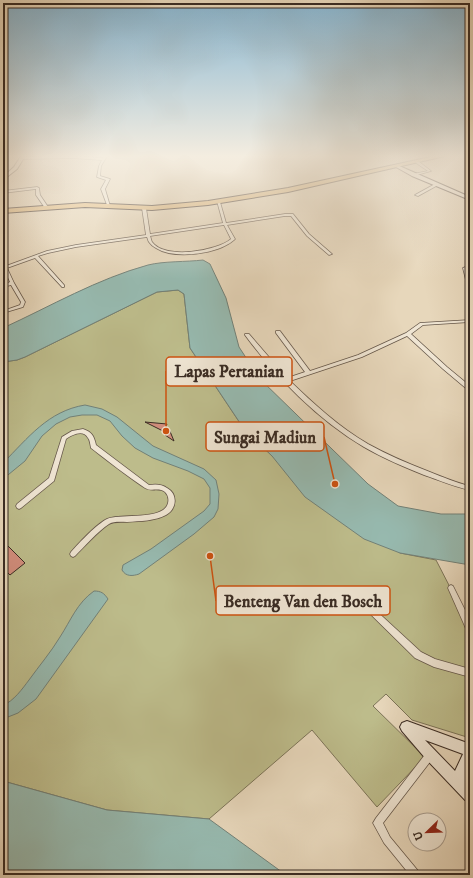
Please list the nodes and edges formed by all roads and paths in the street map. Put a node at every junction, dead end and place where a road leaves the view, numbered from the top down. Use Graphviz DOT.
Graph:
graph roads {
  1 [pos="39,197"];
  2 [pos="106,197"];
  3 [pos="247,197"];
  4 [pos="218,202"];
  5 [pos="109,205"];
  6 [pos="46,207"];
  7 [pos="144,208"];
  8 [pos="3,211"];
  9 [pos="225,224"];
  10 [pos="148,234"];
  11 [pos="330,254"];
  12 [pos="36,256"];
  13 [pos="4,265"];
  14 [pos="470,266"];
  15 [pos="12,283"];
  16 [pos="3,286"];
  17 [pos="63,286"];
  18 [pos="470,288"];
  19 [pos="3,312"];
  20 [pos="470,321"];
  21 [pos="278,332"];
  22 [pos="408,334"];
  23 [pos="247,335"];
  24 [pos="308,372"];
  25 [pos="286,380"];
  26 [pos="470,389"];
  27 [pos="470,488"];
  28 [pos="19,506"];
  29 [pos="73,554"];
  30 [pos="451,588"];
  31 [pos="356,596"];
  32 [pos="470,628"];
  33 [pos="470,673"];
  34 [pos="470,750"];
  35 [pos="470,754"];
  36 [pos="430,755"];
  37 [pos="460,785"];
  38 [pos="470,795"];
  39 [pos="416,875"];
  1 -- 6 [label="street"];
  2 -- 5 [label="street"];
  3 -- 4 [label="highway"];
  4 -- 7 [label="highway"];
  4 -- 9 [label="street"];
  5 -- 6 [label="highway"];
  5 -- 7 [label="highway"];
  6 -- 8 [label="highway"];
  7 -- 10 [label="street"];
  9 -- 10 [label="street"];
  9 -- 10 [label="street"];
  9 -- 11 [label="street"];
  10 -- 12 [label="street"];
  12 -- 13 [label="street"];
  12 -- 17 [label="street"];
  13 -- 15 [label="street"];
  14 -- 18 [label="street"];
  15 -- 16 [label="street"];
  15 -- 19 [label="street"];
  20 -- 22 [label="street"];
  21 -- 24 [label="street"];
  22 -- 24 [label="street"];
  22 -- 26 [label="street"];
  23 -- 25 [label="street"];
  24 -- 25 [label="street"];
  25 -- 27 [label="street"];
  28 -- 29 [label="street"];
  30 -- 32 [label="street"];
  31 -- 33 [label="street"];
  34 -- 36 [label="main road"];
  35 -- 37 [label="main road"];
  36 -- 37 [label="main road"];
  36 -- 39 [label="street"];
  37 -- 38 [label="main road"];
}
